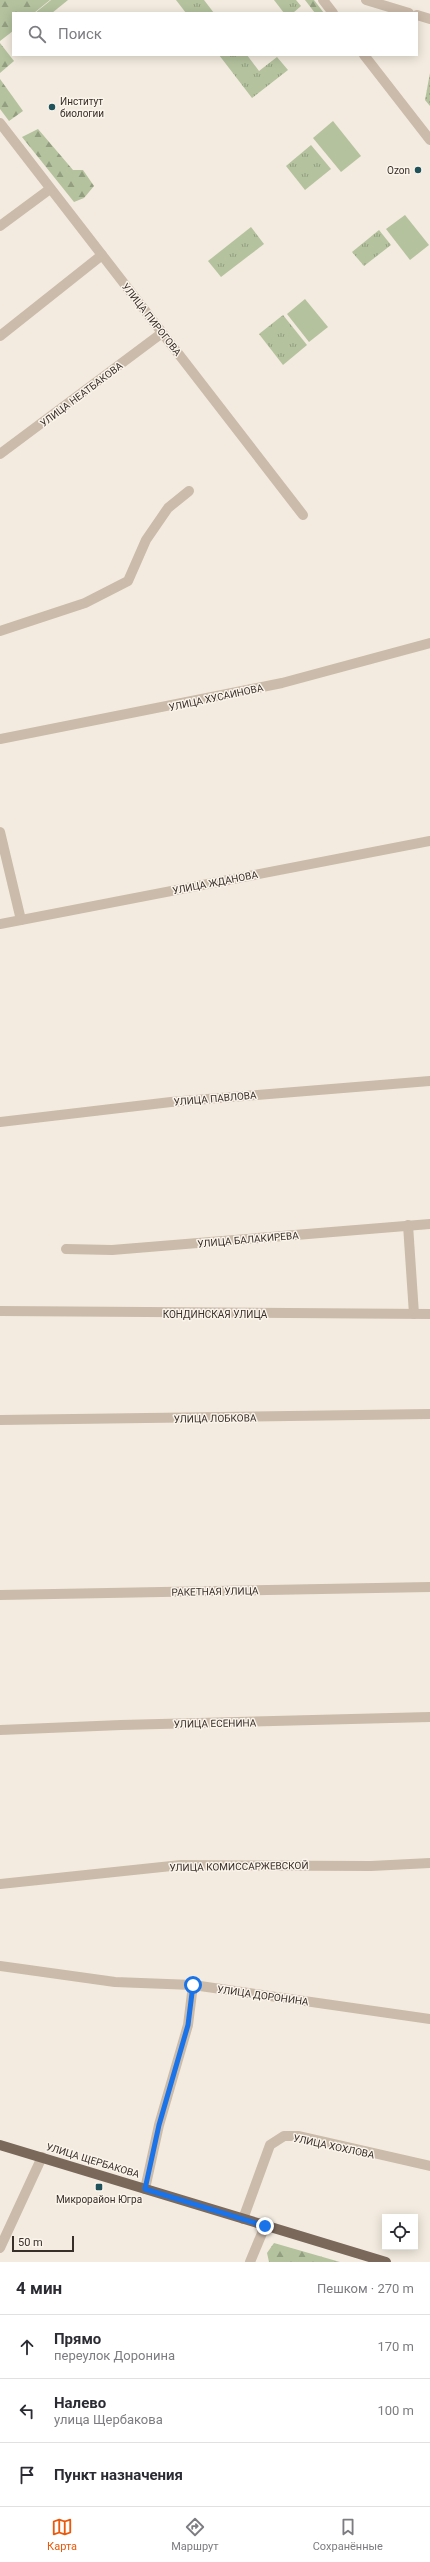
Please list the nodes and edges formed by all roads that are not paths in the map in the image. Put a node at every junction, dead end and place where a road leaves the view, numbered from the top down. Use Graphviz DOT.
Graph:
graph roads {
  1 [pos="323,0"];
  2 [pos="366,0"];
  3 [pos="332,12"];
  4 [pos="406,12"];
  5 [pos="418,15"];
  6 [pos="430,19"];
  7 [pos="365,56"];
  8 [pos="2,129"];
  9 [pos="430,140"];
  10 [pos="50,189"];
  11 [pos="0,226"];
  12 [pos="102,255"];
  13 [pos="162,332"];
  14 [pos="0,336"];
  15 [pos="0,454"];
  16 [pos="189,491"];
  17 [pos="303,515"];
  18 [pos="0,630"];
  19 [pos="430,643"];
  20 [pos="0,738"];
  21 [pos="0,832"];
  22 [pos="430,840"];
  23 [pos="22,920"];
  24 [pos="0,924"];
  25 [pos="430,1081"];
  26 [pos="0,1122"];
  27 [pos="430,1224"];
  28 [pos="408,1225"];
  29 [pos="66,1249"];
  30 [pos="0,1311"];
  31 [pos="414,1314"];
  32 [pos="430,1314"];
  33 [pos="430,1414"];
  34 [pos="0,1420"];
  35 [pos="430,1587"];
  36 [pos="0,1595"];
  37 [pos="430,1718"];
  38 [pos="0,1730"];
  39 [pos="430,1863"];
  40 [pos="0,1884"];
  41 [pos="0,1966"];
  42 [pos="193,1985"];
  43 [pos="430,2019"];
  44 [pos="0,2145"];
  45 [pos="42,2157"];
  46 [pos="430,2166"];
  47 [pos="145,2189"];
  48 [pos="243,2219"];
  49 [pos="265,2226"];
  50 [pos="0,2248"];
  51 [pos="250,2262"];
  52 [pos="386,2262"];
  1 -- 3 [label="street"];
  2 -- 4 [label="street"];
  5 -- 6 [label="street"];
  7 -- 9 [label="street"];
  8 -- 10 [label="street, УЛИЦА ПИРОГОВА"];
  10 -- 11 [label="street"];
  10 -- 12 [label="street, УЛИЦА ПИРОГОВА"];
  12 -- 13 [label="street, УЛИЦА ПИРОГОВА"];
  12 -- 14 [label="street"];
  13 -- 15 [label="street, УЛИЦА НЕАТБАКОВА"];
  13 -- 17 [label="street, УЛИЦА ПИРОГОВА"];
  16 -- 18 [label="street"];
  19 -- 20 [label="street, УЛИЦА ХУСАИНОВА"];
  21 -- 23 [label="street"];
  22 -- 23 [label="street, УЛИЦА ЖДАНОВА"];
  23 -- 24 [label="street, УЛИЦА ЖДАНОВА"];
  25 -- 26 [label="street, УЛИЦА ПАВЛОВА"];
  27 -- 28 [label="street, УЛИЦА БАЛАКИРЕВА"];
  28 -- 29 [label="street, УЛИЦА БАЛАКИРЕВА"];
  28 -- 31 [label="street"];
  30 -- 31 [label="street, КОНДИНСКАЯ УЛИЦА"];
  31 -- 32 [label="street, КОНДИНСКАЯ УЛИЦА"];
  33 -- 34 [label="street, УЛИЦА ЛОБКОВА"];
  35 -- 36 [label="street, РАКЕТНАЯ УЛИЦА"];
  37 -- 38 [label="street, УЛИЦА ЕСЕНИНА"];
  39 -- 40 [label="street, УЛИЦА КОМИССАРЖЕВСКОЙ"];
  41 -- 42 [label="street, УЛИЦА ДОРОНИНА"];
  42 -- 43 [label="street, УЛИЦА ДОРОНИНА"];
  42 -- 47 [label="street"];
  44 -- 45 [label="main road, УЛИЦА ЩЕРБАКОВА"];
  45 -- 47 [label="main road, УЛИЦА ЩЕРБАКОВА"];
  45 -- 50 [label="street"];
  46 -- 48 [label="street, УЛИЦА ХОХЛОВА"];
  47 -- 48 [label="main road, УЛИЦА ЩЕРБАКОВА"];
  48 -- 49 [label="main road, УЛИЦА ЩЕРБАКОВА"];
  49 -- 51 [label="street"];
  49 -- 52 [label="main road, УЛИЦА ЩЕРБАКОВА"];
}
